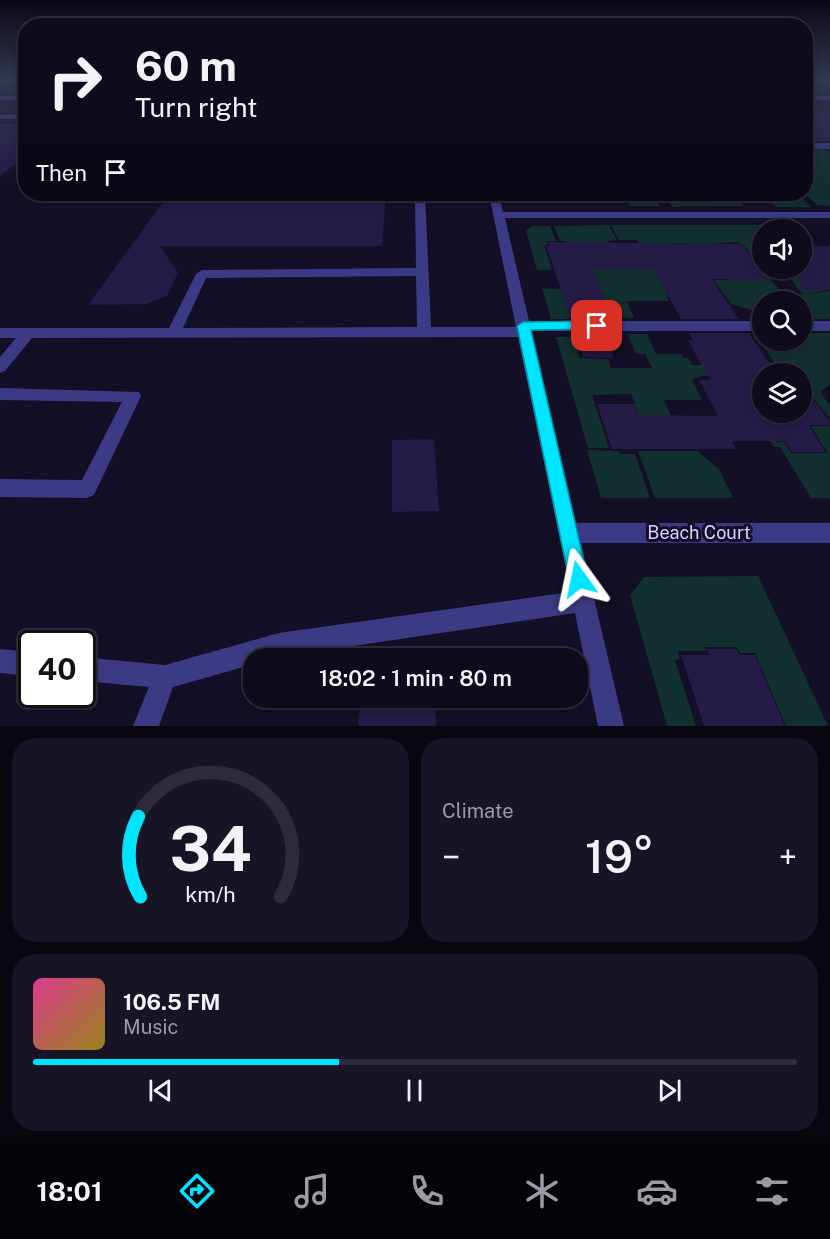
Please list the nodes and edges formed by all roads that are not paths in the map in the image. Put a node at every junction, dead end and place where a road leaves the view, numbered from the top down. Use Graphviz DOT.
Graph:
graph roads {
  1 [pos="0,117"];
  2 [pos="18,117"];
  3 [pos="813,146"];
  4 [pos="830,146"];
  5 [pos="420,201"];
  6 [pos="496,201"];
  7 [pos="499,214"];
  8 [pos="830,215"];
  9 [pos="422,272"];
  10 [pos="752,326"];
  11 [pos="812,326"];
  12 [pos="830,326"];
  13 [pos="524,329"];
  14 [pos="424,332"];
  15 [pos="0,333"];
  16 [pos="28,333"];
  17 [pos="173,333"];
  18 [pos="0,367"];
  19 [pos="0,394"];
  20 [pos="0,488"];
  21 [pos="568,533"];
  22 [pos="830,533"];
  23 [pos="584,601"];
  24 [pos="0,661"];
  25 [pos="18,663"];
  26 [pos="96,670"];
  27 [pos="165,677"];
  28 [pos="146,726"];
  29 [pos="611,726"];
  1 -- 2 [label="street"];
  3 -- 4 [label="street"];
  5 -- 9 [label="street"];
  6 -- 7 [label="street"];
  7 -- 8 [label="street"];
  7 -- 13 [label="street"];
  9 -- 14 [label="street"];
  9 -- 17 [label="street"];
  10 -- 13 [label="street"];
  11 -- 12 [label="street"];
  13 -- 14 [label="street"];
  13 -- 21 [label="street"];
  14 -- 17 [label="street"];
  15 -- 16 [label="street"];
  16 -- 17 [label="street"];
  16 -- 18 [label="street"];
  19 -- 20 [label="street"];
  21 -- 22 [label="street, Beach Court"];
  21 -- 23 [label="street"];
  23 -- 27 [label="street"];
  23 -- 29 [label="street"];
  24 -- 25 [label="street"];
  26 -- 27 [label="street"];
  27 -- 28 [label="street"];
}
